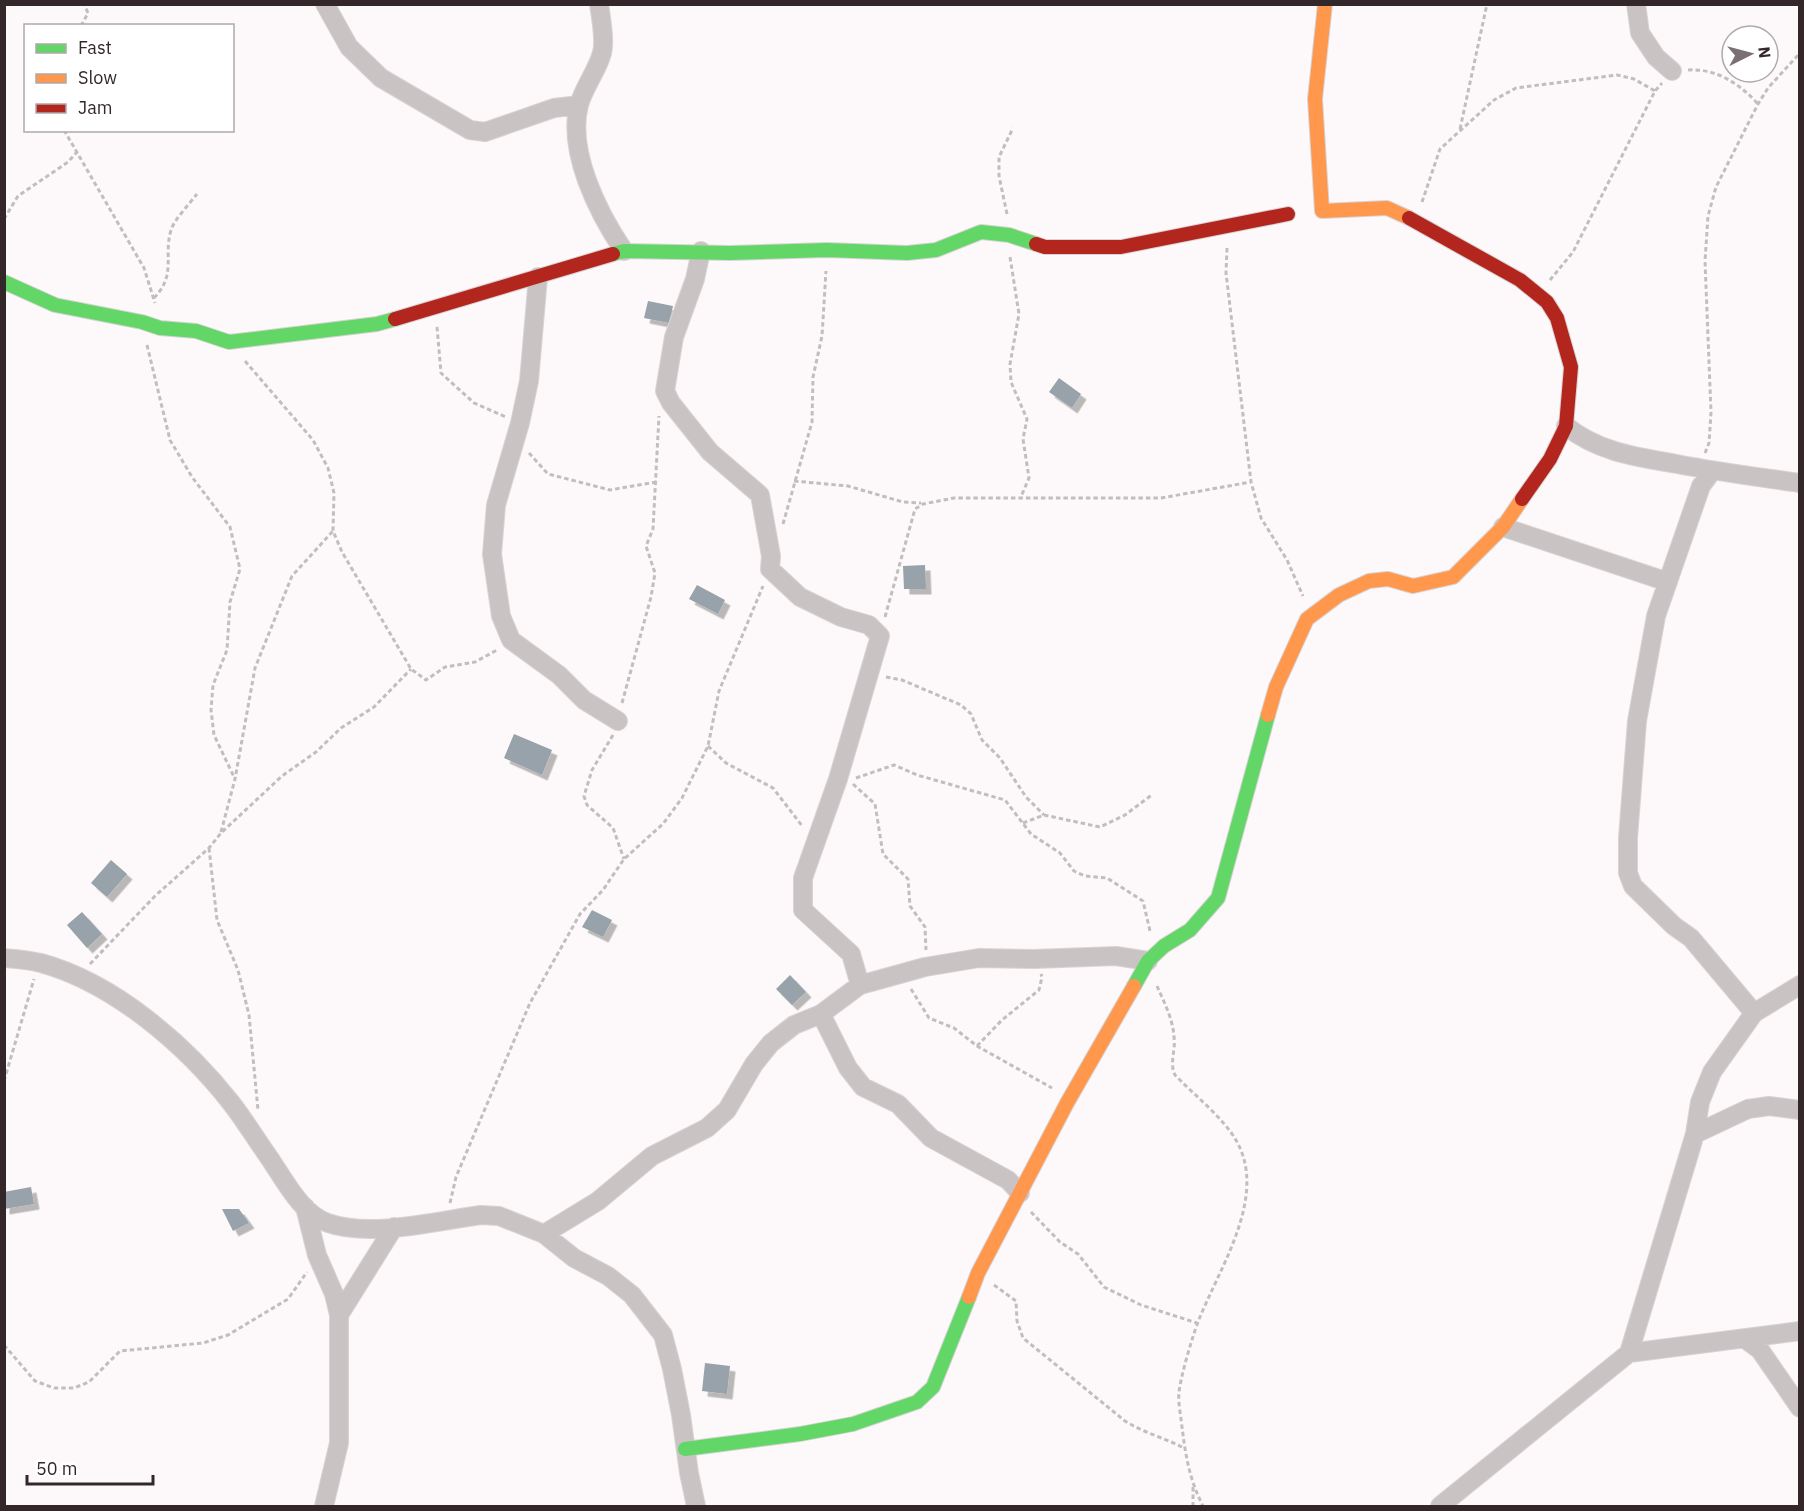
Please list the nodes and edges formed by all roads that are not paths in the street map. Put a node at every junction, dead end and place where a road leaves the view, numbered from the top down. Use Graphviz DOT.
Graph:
graph roads {
  1 [pos="325,4"];
  2 [pos="599,4"];
  3 [pos="1325,4"];
  4 [pos="1636,4"];
  5 [pos="1672,72"];
  6 [pos="579,105"];
  7 [pos="1288,213"];
  8 [pos="624,250"];
  9 [pos="701,251"];
  10 [pos="538,277"];
  11 [pos="4,282"];
  12 [pos="1566,426"];
  13 [pos="1705,470"];
  14 [pos="1800,483"];
  15 [pos="1503,526"];
  16 [pos="1668,582"];
  17 [pos="618,721"];
  18 [pos="4,958"];
  19 [pos="1148,961"];
  20 [pos="860,985"];
  21 [pos="1800,985"];
  22 [pos="1755,1013"];
  23 [pos="821,1014"];
  24 [pos="1800,1110"];
  25 [pos="1695,1134"];
  26 [pos="1018,1196"];
  27 [pos="305,1207"];
  28 [pos="394,1227"];
  29 [pos="544,1234"];
  30 [pos="339,1315"];
  31 [pos="1800,1331"];
  32 [pos="1745,1339"];
  33 [pos="1629,1353"];
  34 [pos="1800,1408"];
  35 [pos="685,1449"];
  36 [pos="324,1506"];
  37 [pos="696,1506"];
  38 [pos="1440,1506"];
  1 -- 6 [label="street"];
  2 -- 6 [label="street"];
  3 -- 12 [label="street"];
  4 -- 5 [label="street"];
  6 -- 8 [label="street"];
  7 -- 9 [label="street"];
  8 -- 9 [label="street"];
  8 -- 10 [label="street"];
  9 -- 20 [label="street"];
  10 -- 11 [label="street"];
  10 -- 17 [label="street"];
  12 -- 13 [label="street"];
  12 -- 15 [label="street"];
  13 -- 14 [label="street"];
  13 -- 16 [label="street"];
  15 -- 16 [label="street"];
  15 -- 19 [label="street"];
  16 -- 22 [label="street"];
  18 -- 27 [label="street"];
  19 -- 20 [label="street"];
  19 -- 26 [label="street"];
  20 -- 23 [label="street"];
  21 -- 22 [label="street"];
  22 -- 25 [label="street"];
  23 -- 26 [label="street"];
  23 -- 29 [label="street"];
  24 -- 25 [label="street"];
  25 -- 33 [label="street"];
  26 -- 35 [label="street"];
  27 -- 28 [label="street"];
  27 -- 30 [label="street"];
  28 -- 29 [label="street"];
  28 -- 30 [label="street"];
  29 -- 35 [label="street"];
  30 -- 36 [label="street"];
  31 -- 32 [label="street"];
  32 -- 33 [label="street"];
  32 -- 34 [label="street"];
  33 -- 38 [label="street"];
  35 -- 37 [label="street"];
}
